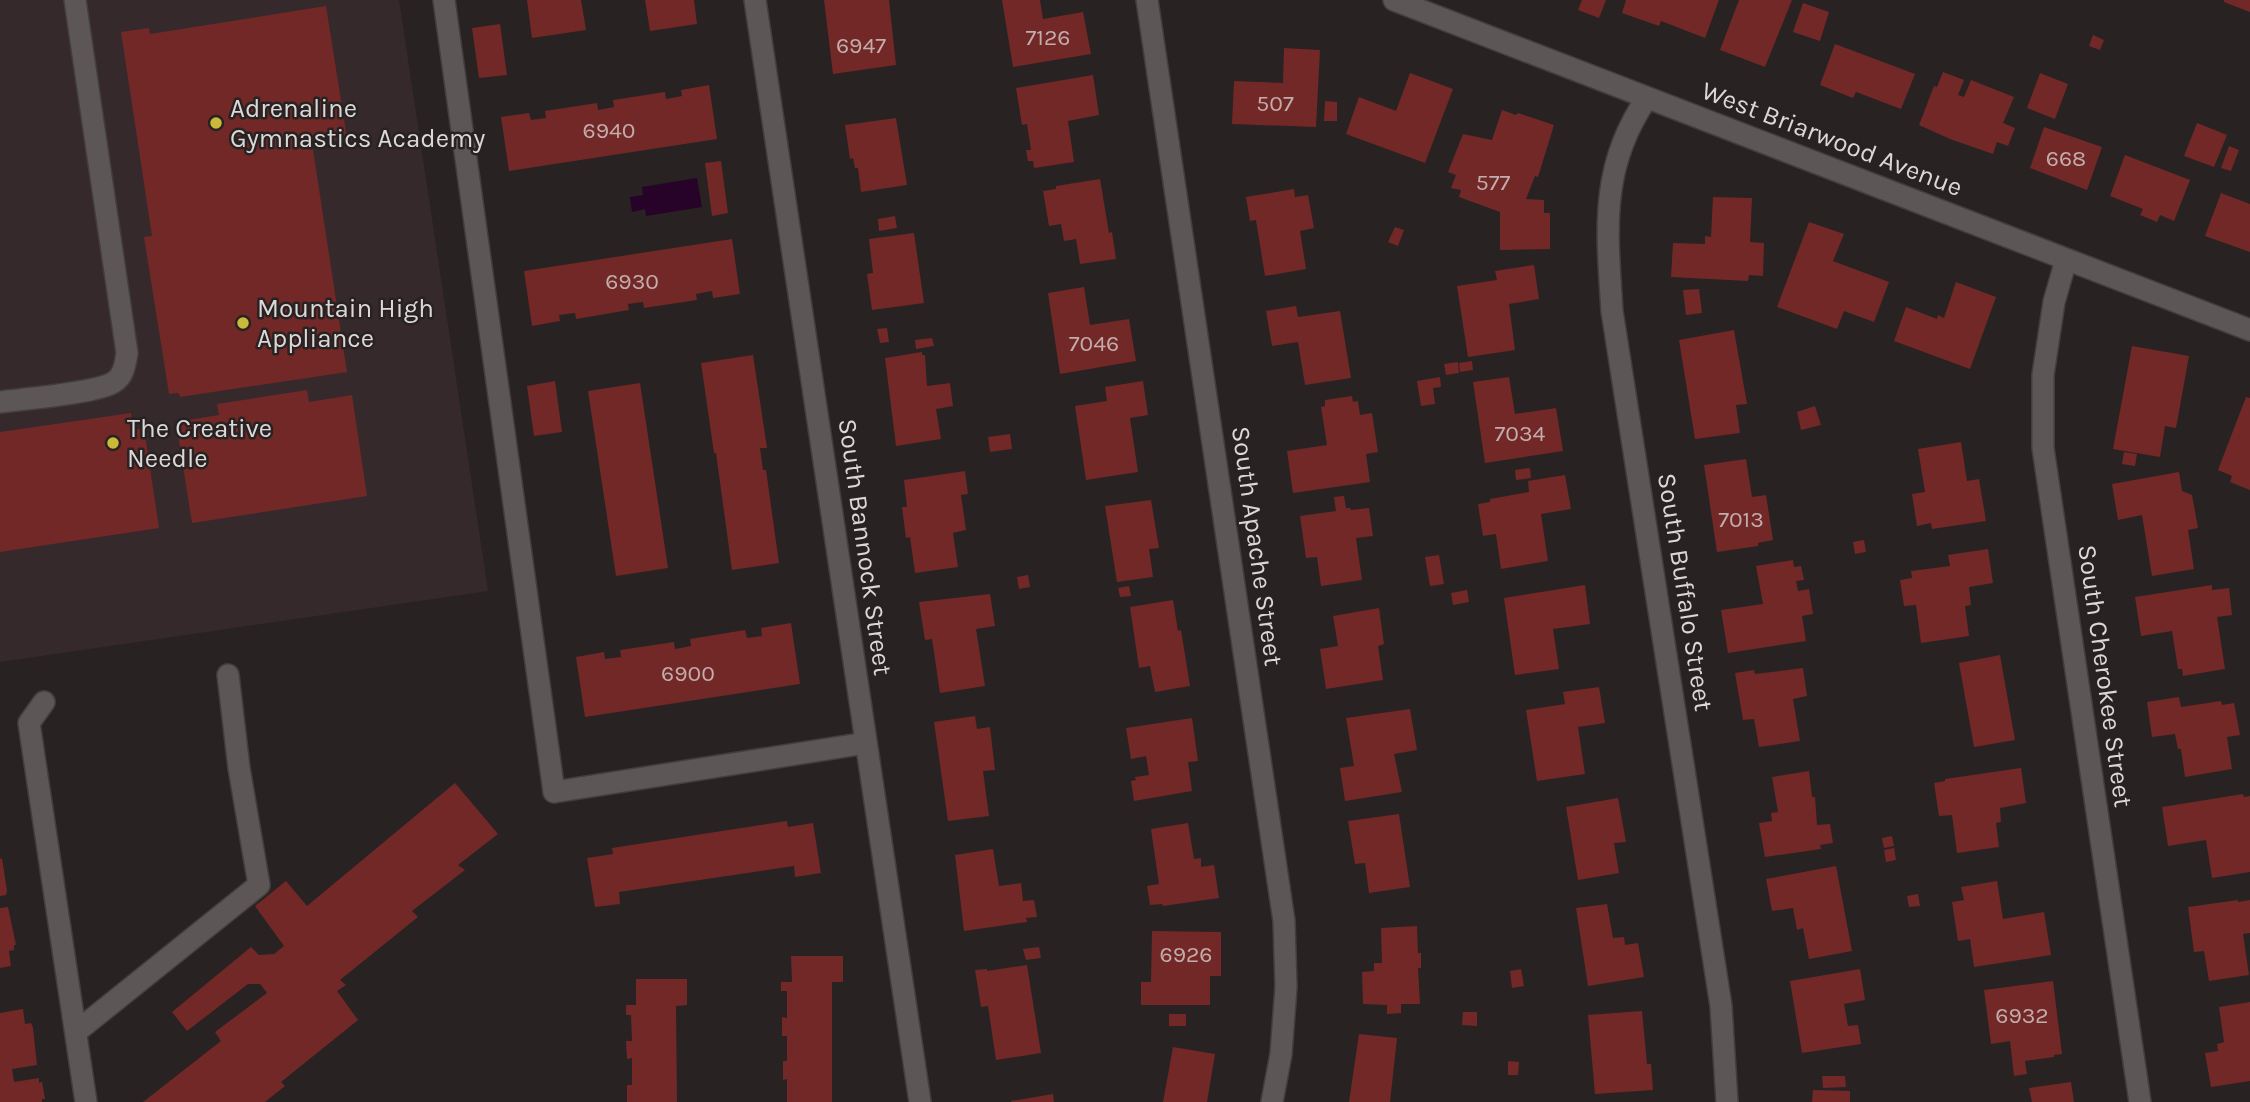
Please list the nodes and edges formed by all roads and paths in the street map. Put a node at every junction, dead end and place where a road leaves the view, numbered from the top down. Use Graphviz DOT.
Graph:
graph roads {
  1 [pos="75,0"];
  2 [pos="444,0"];
  3 [pos="755,0"];
  4 [pos="1147,0"];
  5 [pos="1394,0"];
  6 [pos="1647,98"];
  7 [pos="2066,260"];
  8 [pos="2250,330"];
  9 [pos="0,402"];
  10 [pos="228,675"];
  11 [pos="44,702"];
  12 [pos="866,743"];
  13 [pos="76,1032"];
  14 [pos="86,1102"];
  15 [pos="920,1102"];
  16 [pos="1272,1102"];
  17 [pos="1727,1102"];
  18 [pos="2140,1102"];
  1 -- 9 [label="street"];
  2 -- 12 [label="street"];
  3 -- 12 [label="street, South Bannock Street"];
  4 -- 16 [label="street, South Apache Street"];
  5 -- 6 [label="street, West Briarwood Avenue"];
  6 -- 7 [label="street, West Briarwood Avenue"];
  6 -- 17 [label="street, South Buffalo Street"];
  7 -- 8 [label="street, West Briarwood Avenue"];
  7 -- 18 [label="street, South Cherokee Street"];
  10 -- 13 [label="street"];
  11 -- 13 [label="street"];
  12 -- 15 [label="street, South Bannock Street"];
  13 -- 14 [label="street"];
}
